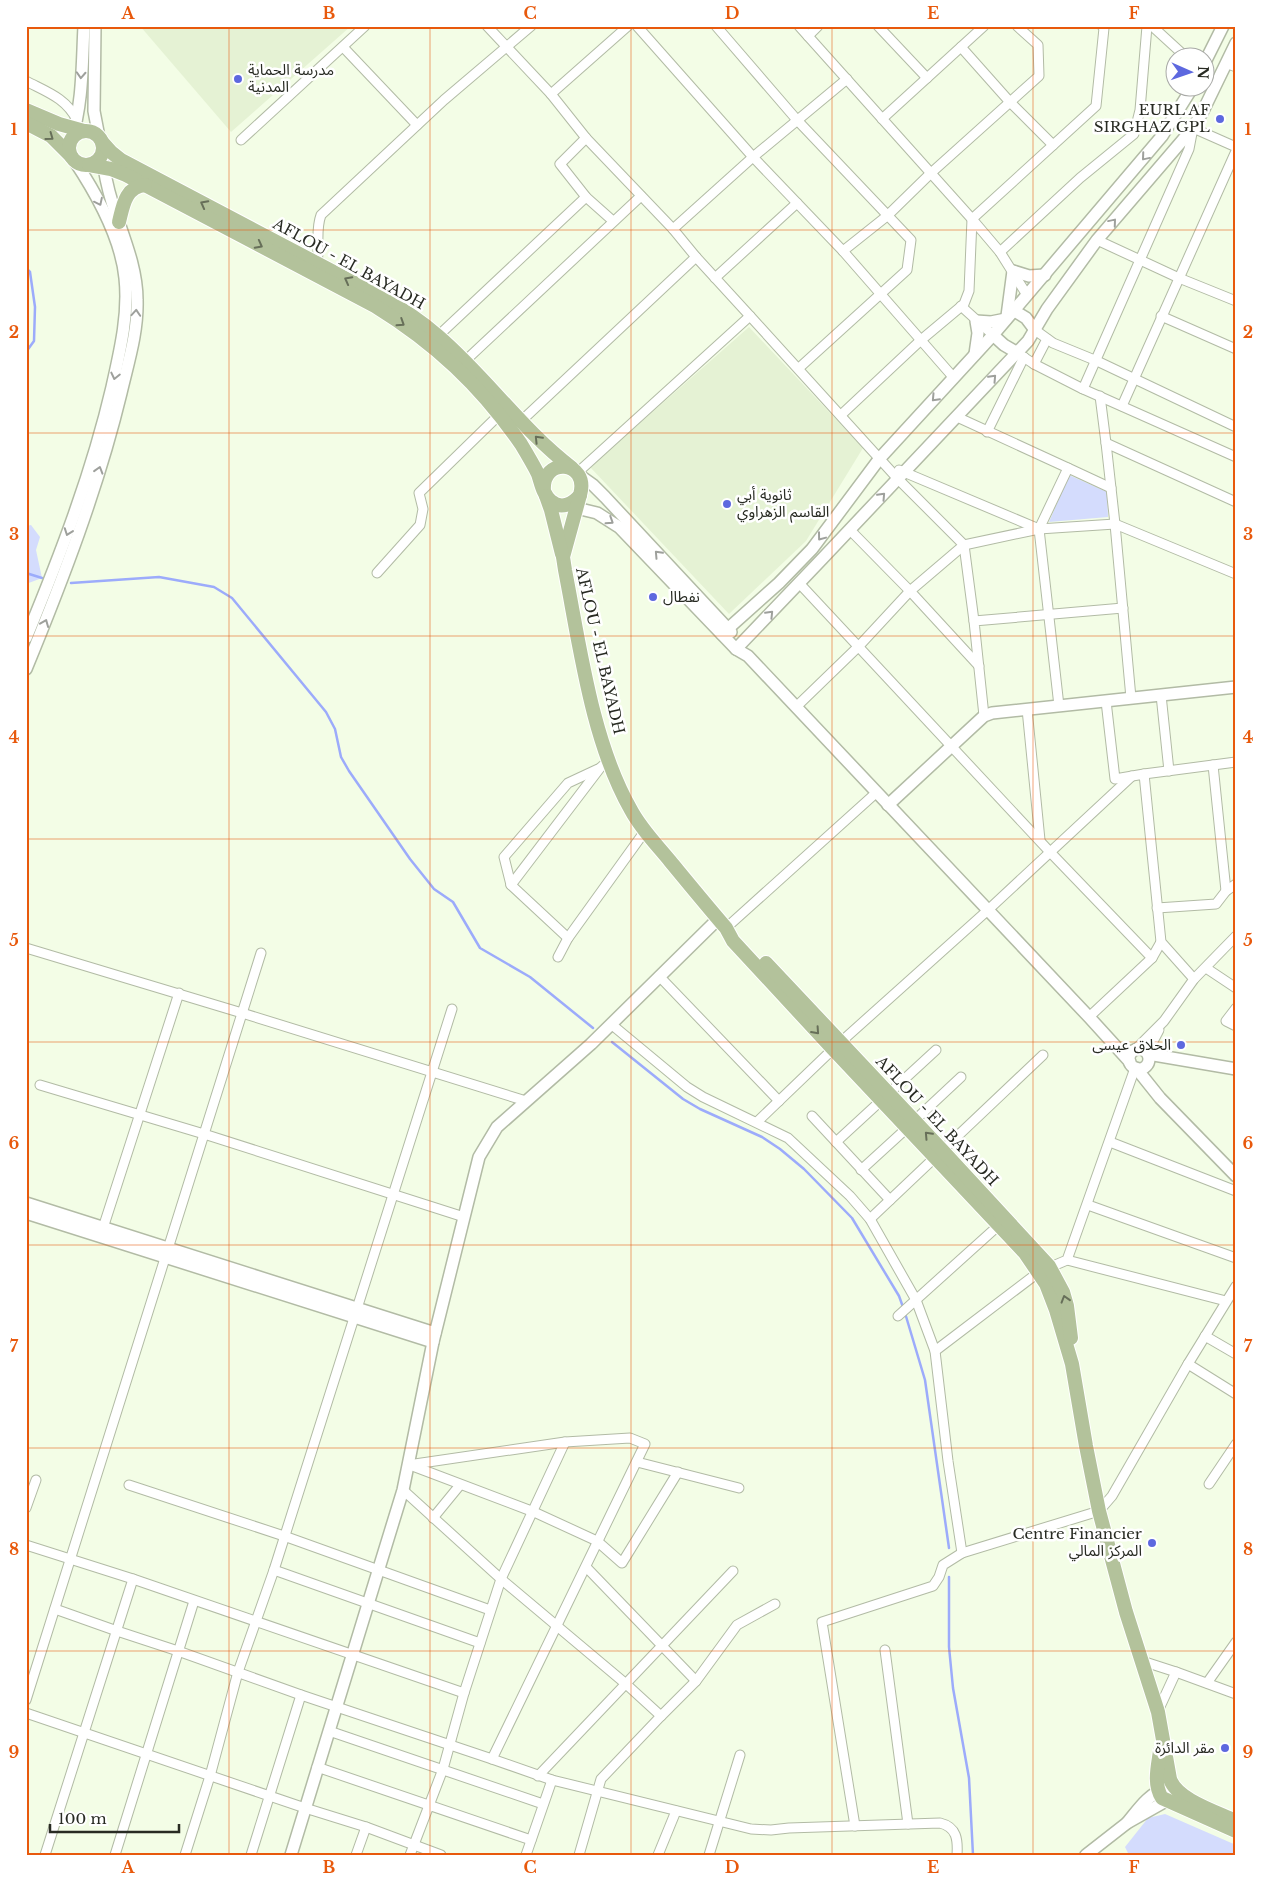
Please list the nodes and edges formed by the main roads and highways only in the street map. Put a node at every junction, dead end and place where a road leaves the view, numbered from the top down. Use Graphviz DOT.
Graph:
graph roads {
  1 [pos="26,110"];
  2 [pos="26,122"];
  3 [pos="77,130"];
  4 [pos="101,150"];
  5 [pos="72,158"];
  6 [pos="145,185"];
  7 [pos="119,222"];
  8 [pos="577,473"];
  9 [pos="545,493"];
  10 [pos="574,503"];
  11 [pos="563,557"];
  12 [pos="938,1153"];
  13 [pos="1044,1269"];
  14 [pos="1162,1740"];
  15 [pos="1236,1821"];
  16 [pos="1236,1831"];
  1 -- 3 [label="main road, AFLOU - EL BAYADH"];
  2 -- 5 [label="main road, AFLOU - EL BAYADH, one-way"];
  3 -- 4 [label="main road, AFLOU - EL BAYADH"];
  3 -- 5 [label="main road"];
  4 -- 5 [label="main road, AFLOU - EL BAYADH"];
  4 -- 6 [label="main road, AFLOU - EL BAYADH"];
  8 -- 4 [label="main road, AFLOU - EL BAYADH, one-way"];
  6 -- 7 [label="main road"];
  6 -- 9 [label="main road, AFLOU - EL BAYADH, one-way"];
  8 -- 9 [label="main road"];
  8 -- 10 [label="main road"];
  9 -- 10 [label="main road"];
  9 -- 11 [label="main road, AFLOU - EL BAYADH"];
  10 -- 11 [label="main road, AFLOU - EL BAYADH"];
  11 -- 12 [label="main road, AFLOU - EL BAYADH"];
  12 -- 13 [label="main road, AFLOU - EL BAYADH"];
  12 -- 13 [label="main road, AFLOU - EL BAYADH"];
  13 -- 14 [label="main road, AFLOU - EL BAYADH"];
  14 -- 15 [label="main road, AFLOU - EL BAYADH"];
  14 -- 16 [label="main road, AFLOU - EL BAYADH"];
}
